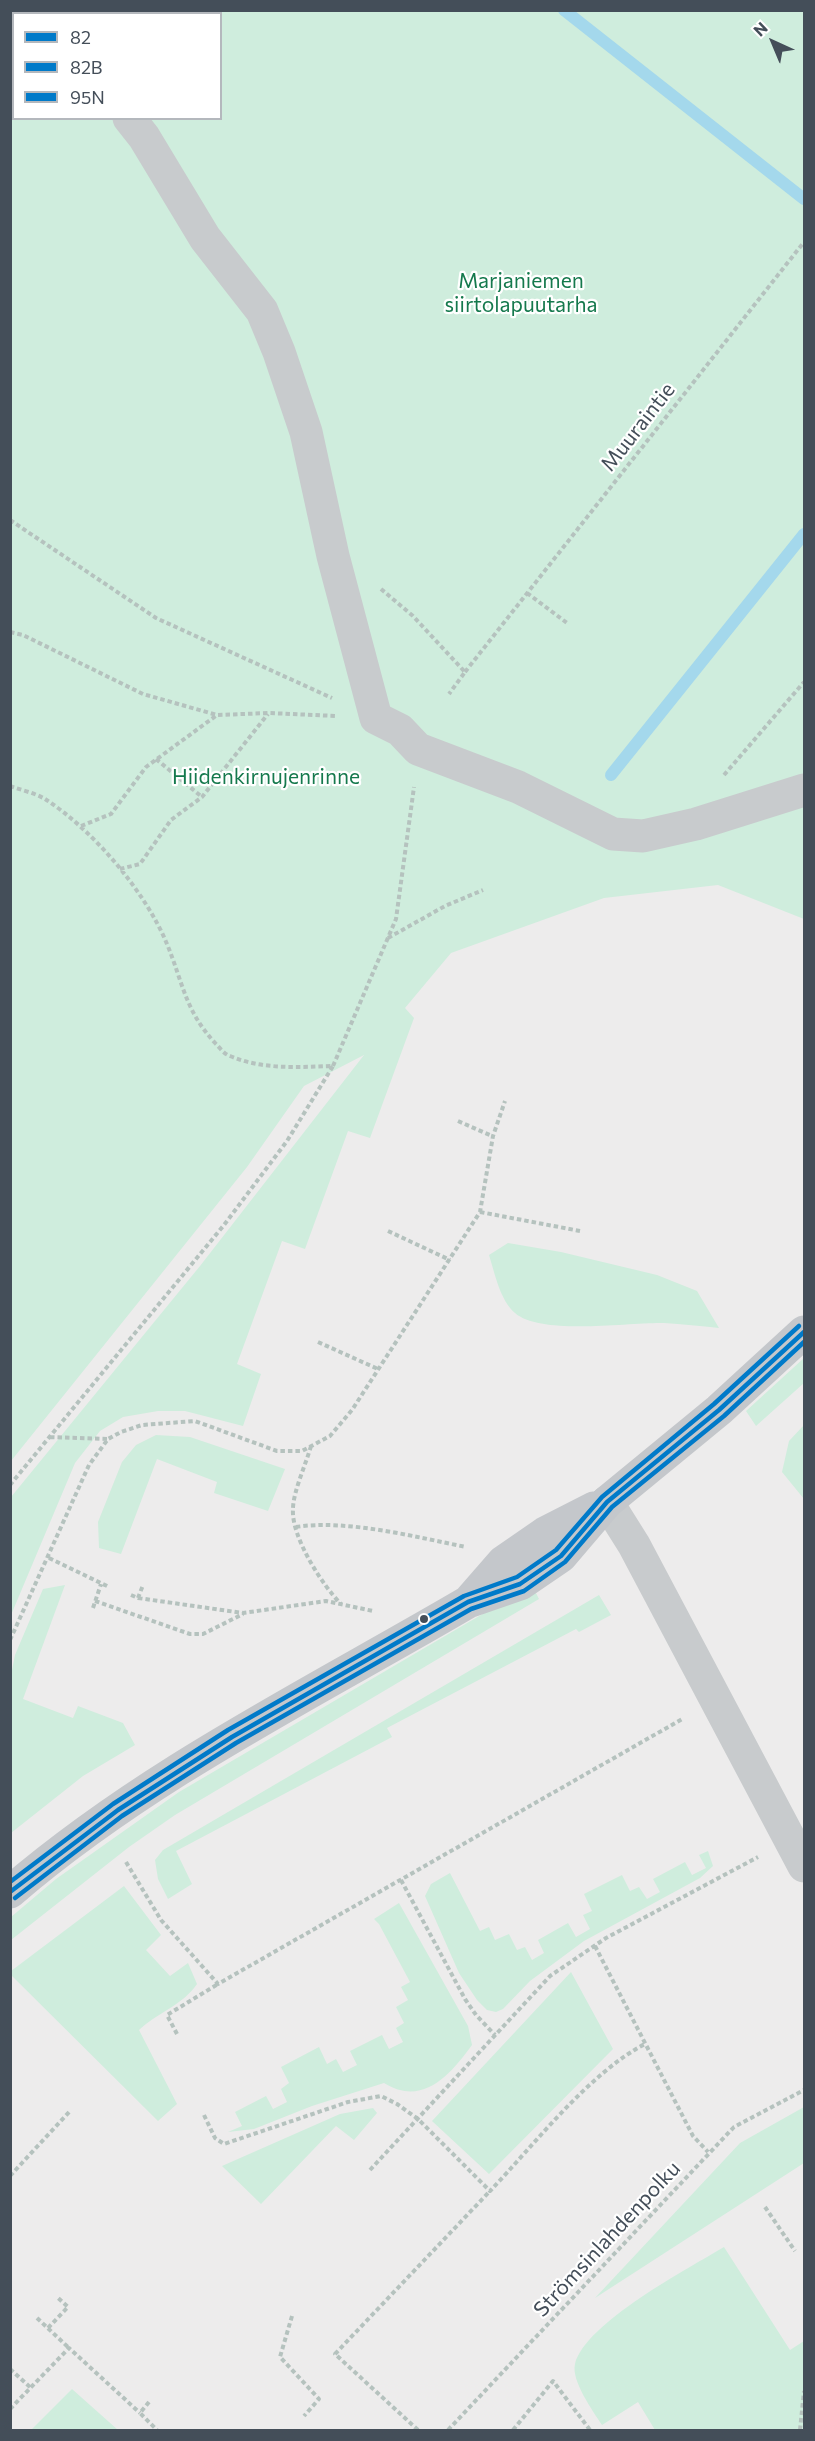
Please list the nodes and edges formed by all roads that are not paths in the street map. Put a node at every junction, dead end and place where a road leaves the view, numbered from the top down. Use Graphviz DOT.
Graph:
graph roads {
  1 [pos="131,120"];
  2 [pos="804,790"];
  3 [pos="804,1332"];
  4 [pos="607,1502"];
  5 [pos="798,1855"];
  6 [pos="10,1892"];
  1 -- 2 [label="street"];
  3 -- 4 [label="main road"];
  4 -- 5 [label="street"];
  4 -- 6 [label="main road"];
}
